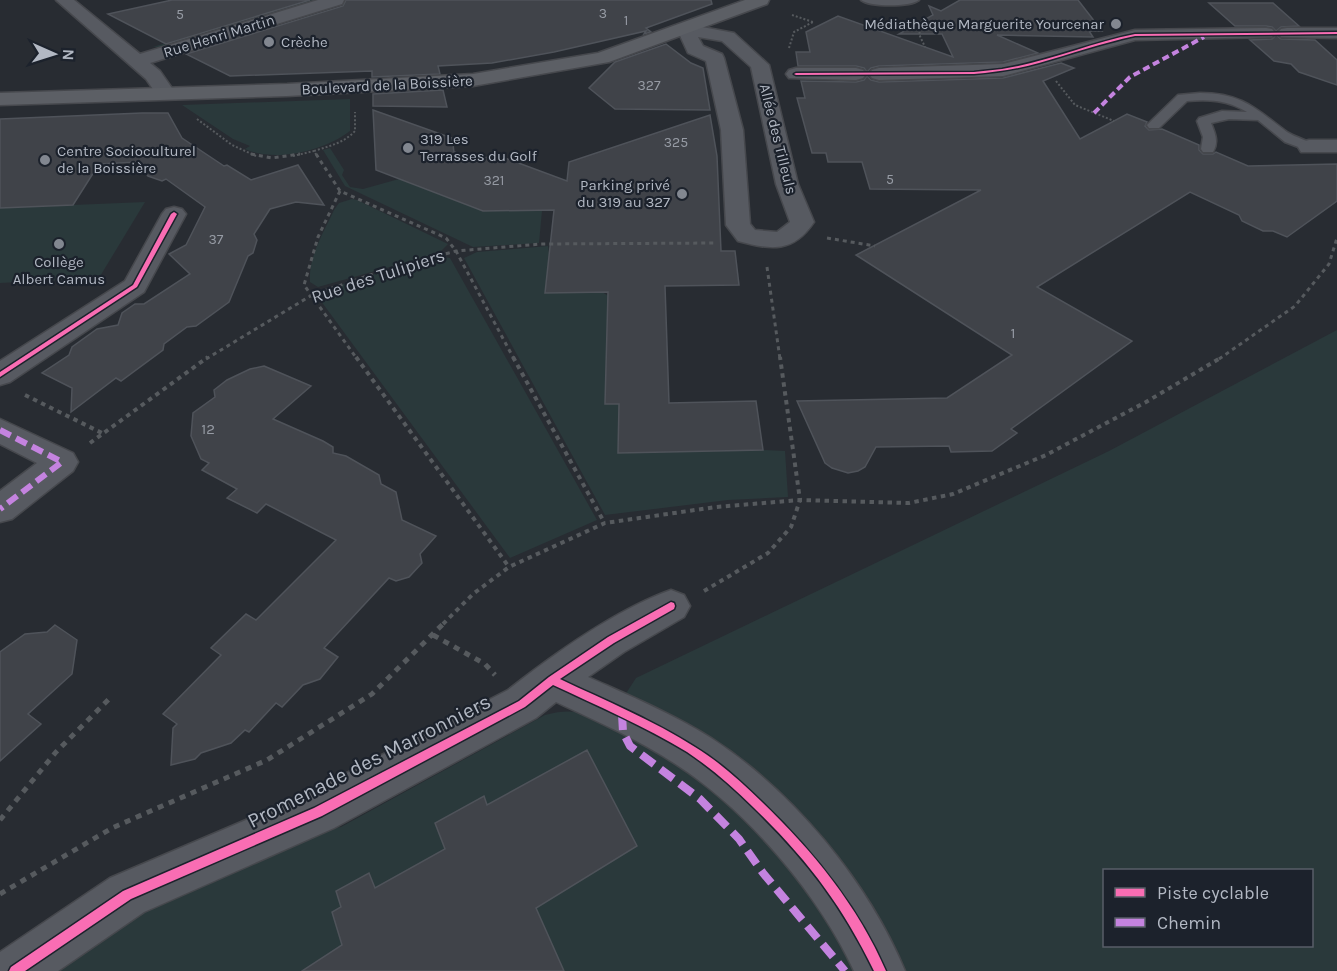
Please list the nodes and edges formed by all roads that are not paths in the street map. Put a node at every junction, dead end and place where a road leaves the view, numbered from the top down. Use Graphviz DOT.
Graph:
graph roads {
  1 [pos="64,0"];
  2 [pos="336,0"];
  3 [pos="761,0"];
  4 [pos="866,0"];
  5 [pos="914,0"];
  6 [pos="686,29"];
  7 [pos="1266,33"];
  8 [pos="1287,33"];
  9 [pos="1337,33"];
  10 [pos="136,61"];
  11 [pos="796,74"];
  12 [pos="856,74"];
  13 [pos="879,74"];
  14 [pos="166,94"];
  15 [pos="0,99"];
  16 [pos="1261,118"];
  17 [pos="1154,125"];
  18 [pos="1337,146"];
  19 [pos="1309,147"];
  20 [pos="1208,148"];
  21 [pos="174,214"];
  22 [pos="10,384"];
  23 [pos="0,429"];
  24 [pos="0,509"];
  25 [pos="671,606"];
  26 [pos="537,692"];
  27 [pos="15,971"];
  28 [pos="880,971"];
  1 -- 10 [label="street"];
  2 -- 10 [label="street, Rue Henri Martin"];
  3 -- 6 [label="main road, Boulevard de la Boissière"];
  4 -- 5 [label="lane"];
  6 -- 6 [label="street, Allée des Tilleuls"];
  6 -- 14 [label="main road, Boulevard de la Boissière"];
  7 -- 13 [label="street"];
  8 -- 9 [label="street"];
  10 -- 14 [label="street"];
  11 -- 12 [label="street"];
  14 -- 15 [label="main road, Boulevard de la Boissière"];
  16 -- 17 [label="lane"];
  16 -- 19 [label="lane"];
  16 -- 20 [label="lane"];
  18 -- 19 [label="street"];
  21 -- 22 [label="street"];
  23 -- 24 [label="street"];
  25 -- 26 [label="street, Promenade des Marronniers"];
  26 -- 27 [label="street, Promenade des Marronniers"];
  26 -- 28 [label="street"];
}
